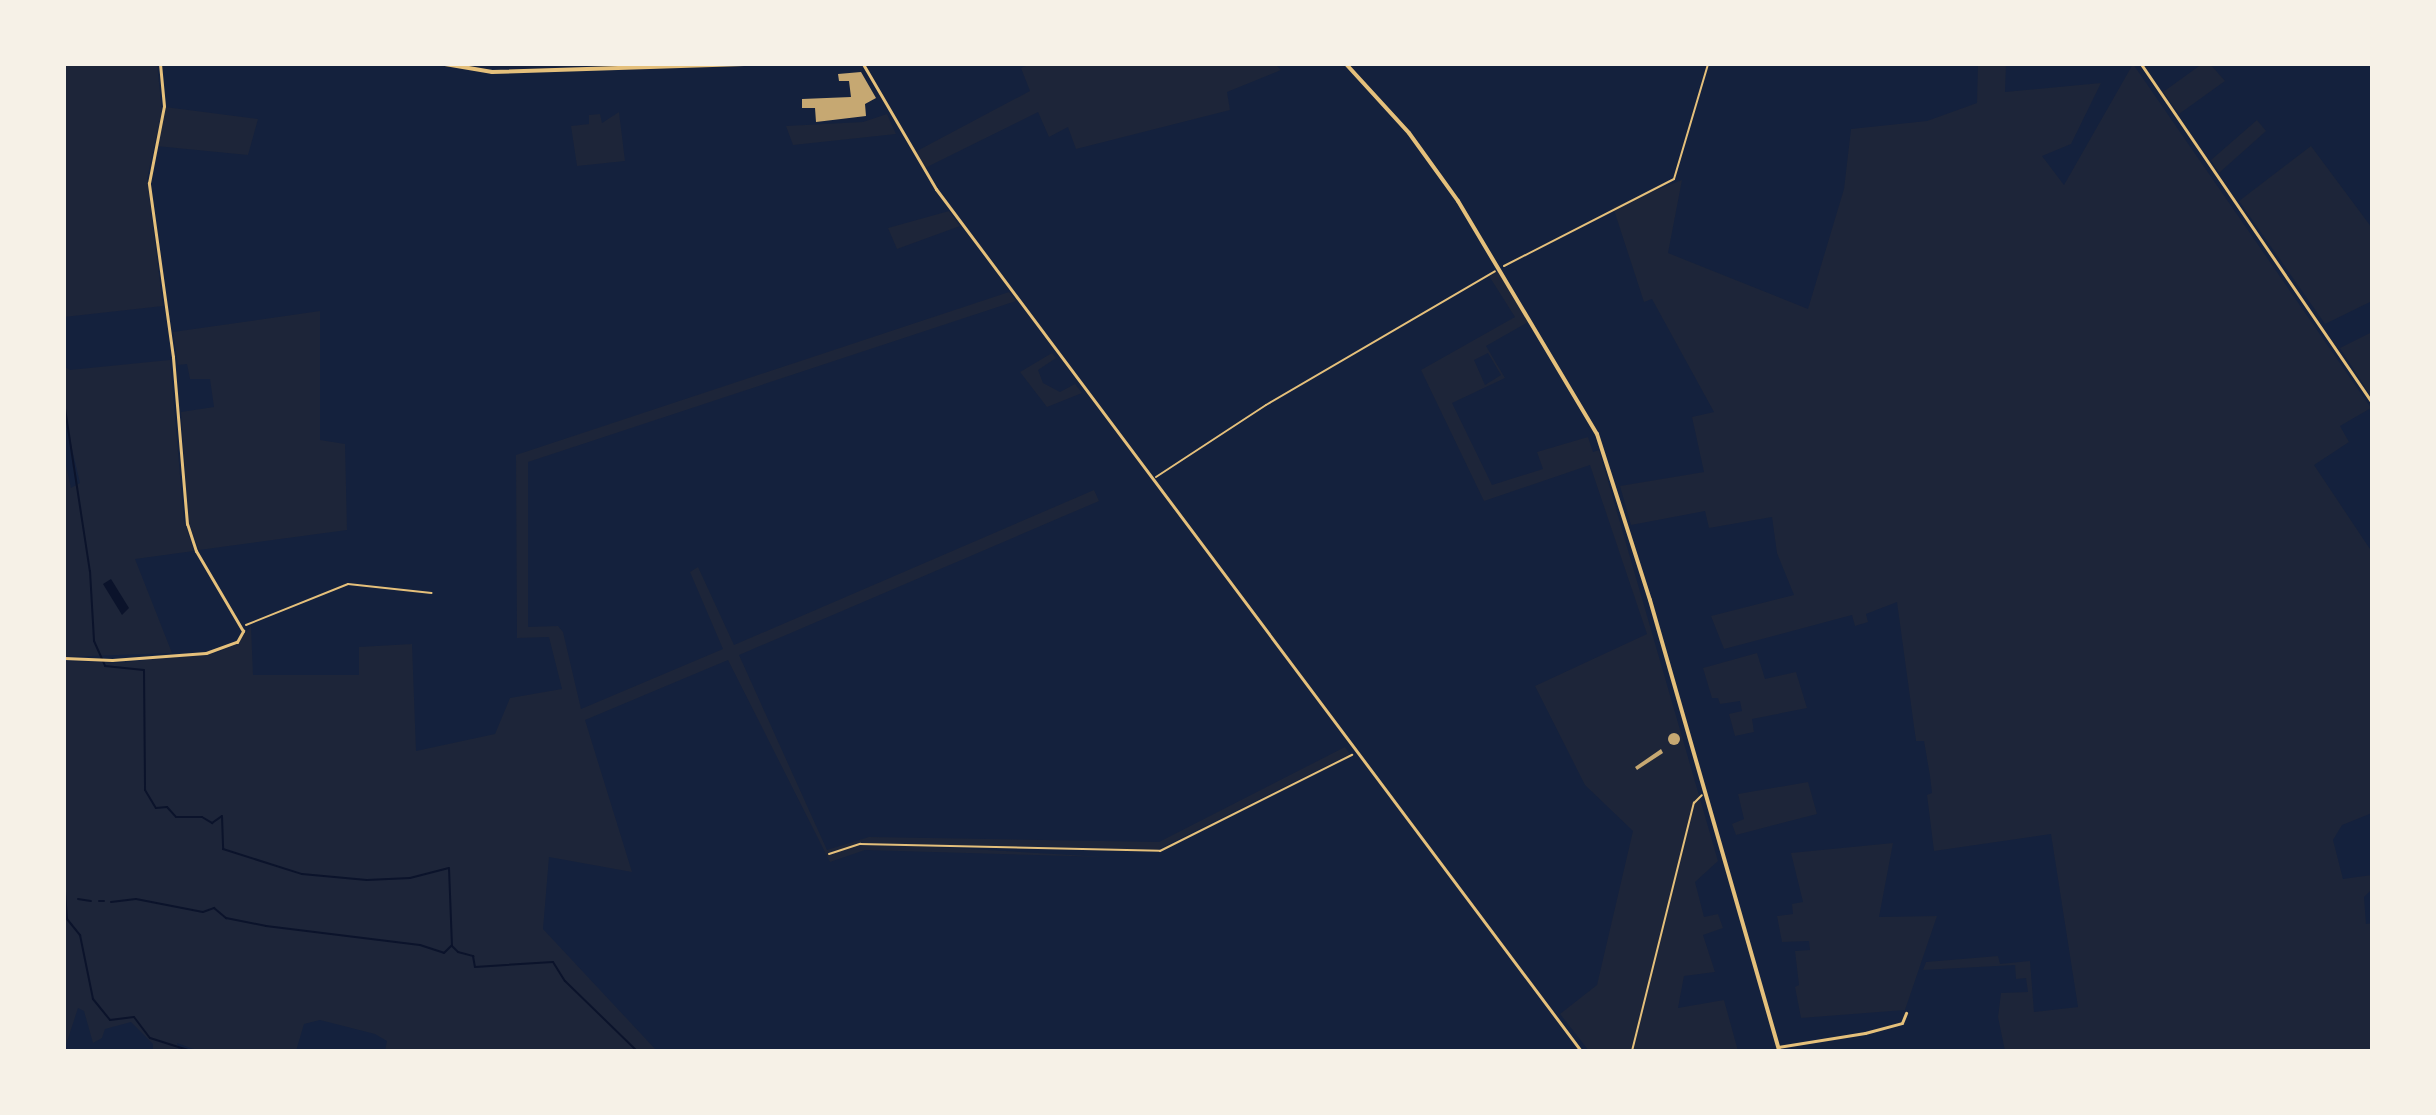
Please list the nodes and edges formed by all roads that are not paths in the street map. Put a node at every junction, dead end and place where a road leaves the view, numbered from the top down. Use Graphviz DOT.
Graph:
graph roads {
  1 [pos="160,64"];
  2 [pos="445,64"];
  3 [pos="752,64"];
  4 [pos="863,64"];
  5 [pos="1346,64"];
  6 [pos="2141,64"];
  7 [pos="2372,402"];
  8 [pos="64,658"];
  9 [pos="1702,795"];
  10 [pos="1906,1013"];
  11 [pos="1778,1049"];
  12 [pos="1581,1051"];
  13 [pos="1632,1051"];
  1 -- 8 [label="street"];
  2 -- 3 [label="street"];
  4 -- 12 [label="street"];
  5 -- 9 [label="street"];
  6 -- 7 [label="street"];
  9 -- 11 [label="street"];
  9 -- 13 [label="lane"];
  10 -- 11 [label="street"];
}
